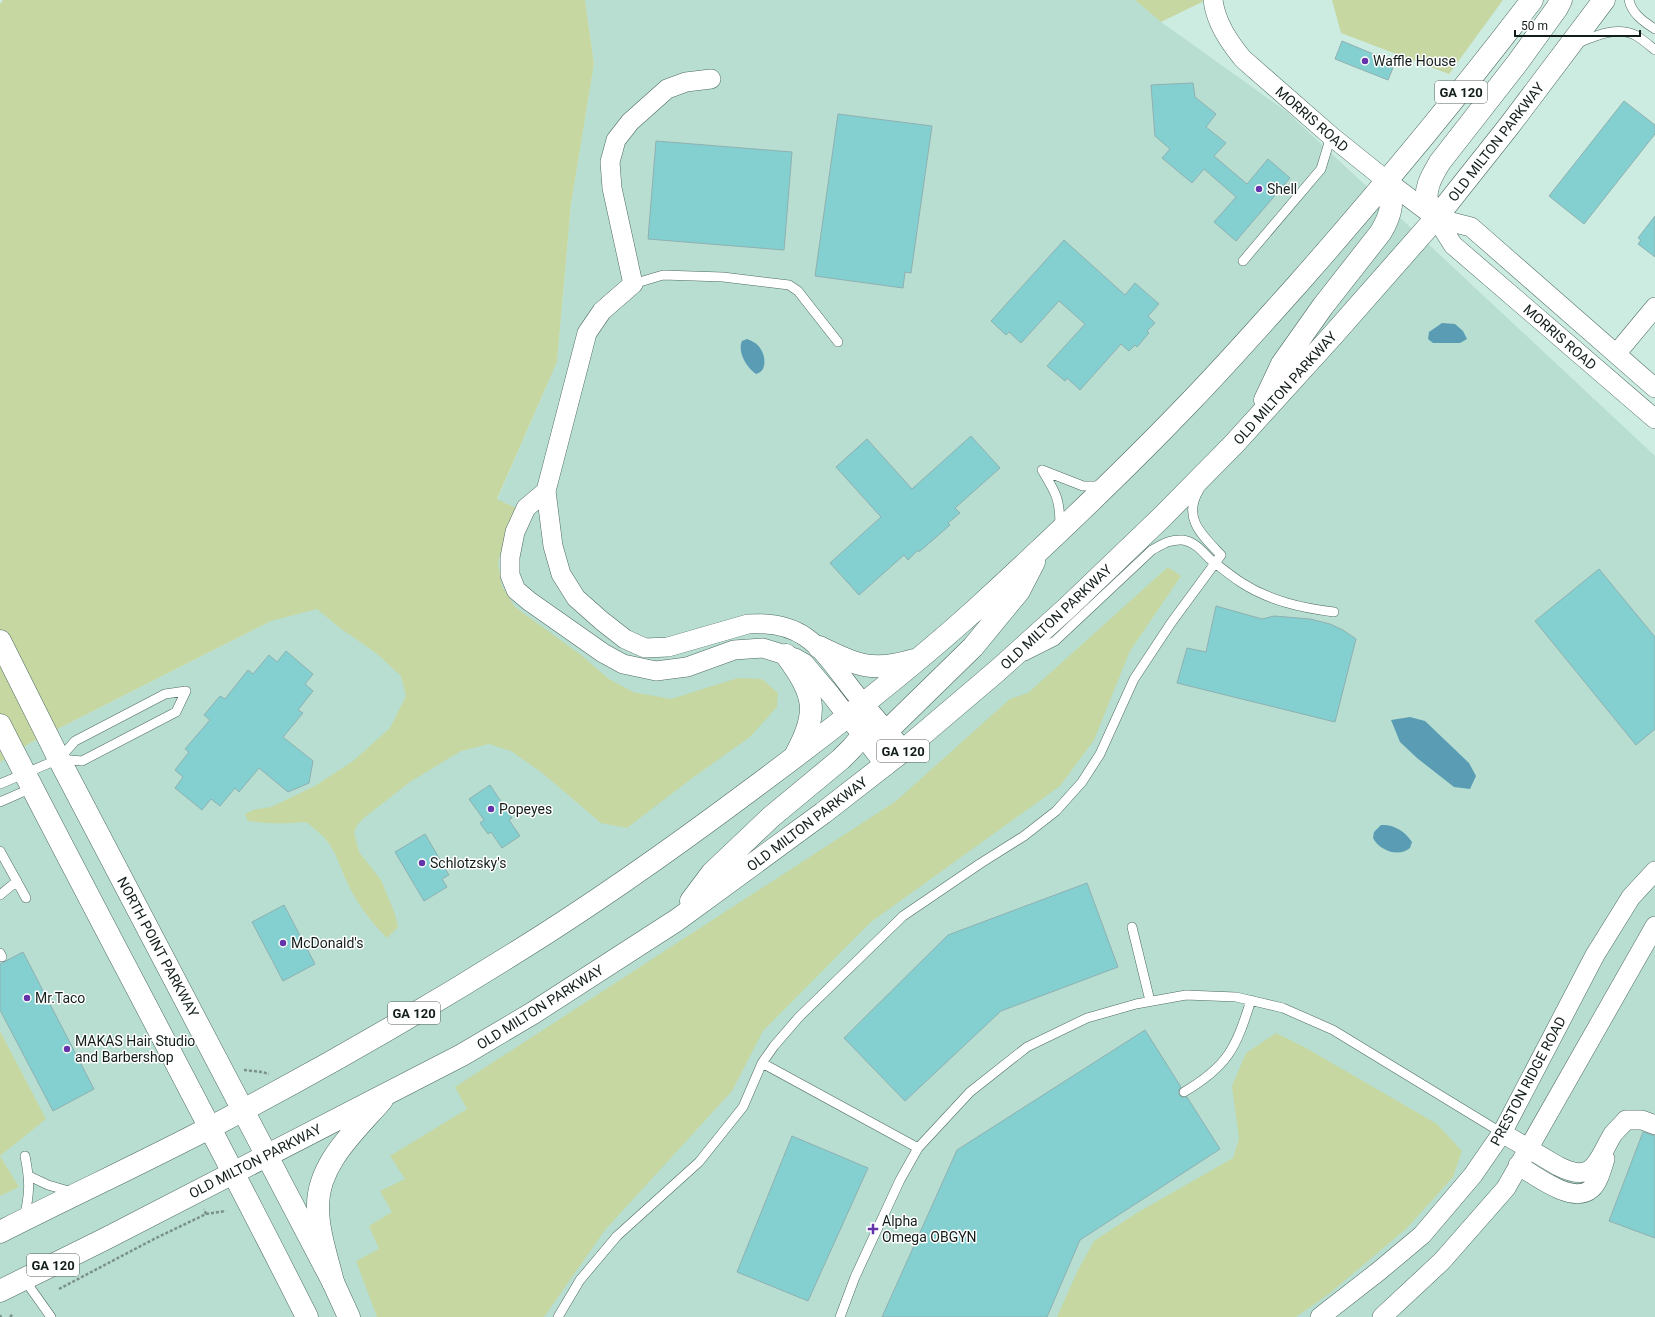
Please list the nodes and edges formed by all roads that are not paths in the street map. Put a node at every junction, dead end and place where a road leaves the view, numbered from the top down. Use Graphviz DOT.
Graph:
graph roads {
  1 [pos="1213,0"];
  2 [pos="1532,0"];
  3 [pos="1561,0"];
  4 [pos="1604,0"];
  5 [pos="1629,0"];
  6 [pos="1655,29"];
  7 [pos="1570,46"];
  8 [pos="1655,50"];
  9 [pos="711,79"];
  10 [pos="1331,136"];
  11 [pos="1387,182"];
  12 [pos="1436,218"];
  13 [pos="1243,261"];
  14 [pos="633,284"];
  15 [pos="1655,307"];
  16 [pos="838,342"];
  17 [pos="1616,354"];
  18 [pos="1655,388"];
  19 [pos="1655,419"];
  20 [pos="1256,421"];
  21 [pos="1216,462"];
  22 [pos="1106,486"];
  23 [pos="546,490"];
  24 [pos="1060,530"];
  25 [pos="1041,549"];
  26 [pos="1215,562"];
  27 [pos="1334,612"];
  28 [pos="0,641"];
  29 [pos="819,647"];
  30 [pos="786,655"];
  31 [pos="919,658"];
  32 [pos="997,671"];
  33 [pos="855,709"];
  34 [pos="0,725"];
  35 [pos="887,731"];
  36 [pos="862,736"];
  37 [pos="904,750"];
  38 [pos="794,758"];
  39 [pos="59,760"];
  40 [pos="885,765"];
  41 [pos="28,780"];
  42 [pos="0,784"];
  43 [pos="0,802"];
  44 [pos="0,851"];
  45 [pos="1655,871"];
  46 [pos="17,881"];
  47 [pos="0,895"];
  48 [pos="26,898"];
  49 [pos="677,920"];
  50 [pos="1655,926"];
  51 [pos="1132,927"];
  52 [pos="1251,1000"];
  53 [pos="1150,1002"];
  54 [pos="762,1063"];
  55 [pos="390,1091"];
  56 [pos="1184,1092"];
  57 [pos="243,1110"];
  58 [pos="1655,1125"];
  59 [pos="210,1127"];
  60 [pos="1614,1133"];
  61 [pos="1502,1134"];
  62 [pos="918,1148"];
  63 [pos="1528,1149"];
  64 [pos="267,1155"];
  65 [pos="25,1156"];
  66 [pos="1518,1165"];
  67 [pos="233,1172"];
  68 [pos="29,1176"];
  69 [pos="77,1193"];
  70 [pos="24,1220"];
  71 [pos="0,1232"];
  72 [pos="24,1279"];
  73 [pos="333,1282"];
  74 [pos="0,1290"];
  75 [pos="51,1317"];
  76 [pos="307,1317"];
  77 [pos="349,1317"];
  78 [pos="558,1317"];
  79 [pos="840,1317"];
  80 [pos="1320,1317"];
  81 [pos="1382,1317"];
  1 -- 10 [label="street, MORRIS ROAD"];
  2 -- 11 [label="main road, GA 120"];
  3 -- 12 [label="main road"];
  4 -- 7 [label="main road, OLD MILTON PARKWAY / GA 120"];
  5 -- 6 [label="lane"];
  7 -- 8 [label="lane"];
  7 -- 12 [label="main road, OLD MILTON PARKWAY / GA 120"];
  9 -- 14 [label="street"];
  10 -- 11 [label="street, MORRIS ROAD"];
  10 -- 13 [label="lane"];
  11 -- 12 [label="street, MORRIS ROAD"];
  11 -- 20 [label="main road"];
  11 -- 22 [label="main road, GA 120"];
  12 -- 17 [label="street, MORRIS ROAD"];
  12 -- 19 [label="street, MORRIS ROAD"];
  12 -- 20 [label="main road, OLD MILTON PARKWAY / GA 120"];
  14 -- 16 [label="lane"];
  14 -- 23 [label="street"];
  15 -- 17 [label="street"];
  17 -- 18 [label="street, MORRIS ROAD"];
  20 -- 21 [label="main road, OLD MILTON PARKWAY / GA 120"];
  21 -- 26 [label="lane"];
  21 -- 32 [label="main road, OLD MILTON PARKWAY / GA 120"];
  22 -- 24 [label="main road, GA 120"];
  22 -- 24 [label="lane"];
  23 -- 29 [label="street"];
  23 -- 30 [label="street"];
  24 -- 25 [label="main road, GA 120"];
  25 -- 31 [label="main road, GA 120"];
  25 -- 35 [label="main road"];
  26 -- 27 [label="lane"];
  26 -- 32 [label="lane"];
  26 -- 54 [label="lane"];
  28 -- 39 [label="main road, NORTH POINT PARKWAY"];
  29 -- 31 [label="main road"];
  29 -- 33 [label="street"];
  30 -- 33 [label="street"];
  30 -- 38 [label="main road"];
  31 -- 33 [label="main road, GA 120"];
  32 -- 37 [label="main road, OLD MILTON PARKWAY / GA 120"];
  33 -- 35 [label="street"];
  33 -- 36 [label="main road"];
  33 -- 38 [label="main road, GA 120"];
  34 -- 41 [label="main road"];
  35 -- 37 [label="street"];
  35 -- 40 [label="main road"];
  36 -- 40 [label="street"];
  36 -- 49 [label="main road"];
  37 -- 40 [label="main road, OLD MILTON PARKWAY / GA 120"];
  38 -- 57 [label="main road, GA 120"];
  39 -- 39 [label="lane"];
  39 -- 41 [label="lane"];
  39 -- 57 [label="main road, NORTH POINT PARKWAY"];
  40 -- 49 [label="main road, OLD MILTON PARKWAY / GA 120"];
  41 -- 42 [label="lane"];
  41 -- 43 [label="lane"];
  41 -- 59 [label="main road"];
  44 -- 46 [label="lane"];
  45 -- 61 [label="street, PRESTON RIDGE ROAD"];
  46 -- 47 [label="lane"];
  46 -- 48 [label="lane"];
  49 -- 55 [label="main road, OLD MILTON PARKWAY / GA 120"];
  50 -- 63 [label="street"];
  51 -- 53 [label="lane"];
  52 -- 53 [label="lane"];
  52 -- 56 [label="lane"];
  52 -- 61 [label="lane"];
  53 -- 62 [label="lane"];
  54 -- 62 [label="lane"];
  54 -- 78 [label="lane"];
  55 -- 64 [label="main road, OLD MILTON PARKWAY / GA 120"];
  55 -- 73 [label="main road"];
  57 -- 59 [label="main road, GA 120"];
  57 -- 64 [label="main road, NORTH POINT PARKWAY"];
  58 -- 60 [label="street"];
  59 -- 67 [label="main road"];
  59 -- 69 [label="main road, GA 120"];
  60 -- 63 [label="street"];
  60 -- 66 [label="street"];
  61 -- 63 [label="street"];
  61 -- 80 [label="street, PRESTON RIDGE ROAD"];
  62 -- 79 [label="lane"];
  63 -- 66 [label="street"];
  64 -- 67 [label="main road, OLD MILTON PARKWAY / GA 120"];
  64 -- 73 [label="main road, NORTH POINT PARKWAY"];
  65 -- 68 [label="lane"];
  66 -- 81 [label="street"];
  67 -- 72 [label="main road, OLD MILTON PARKWAY / GA 120"];
  67 -- 76 [label="main road"];
  68 -- 69 [label="lane"];
  68 -- 70 [label="lane"];
  69 -- 70 [label="main road, GA 120"];
  70 -- 71 [label="main road, GA 120"];
  72 -- 74 [label="main road, OLD MILTON PARKWAY / GA 120"];
  72 -- 75 [label="lane"];
  73 -- 77 [label="main road, NORTH POINT PARKWAY"];
}
